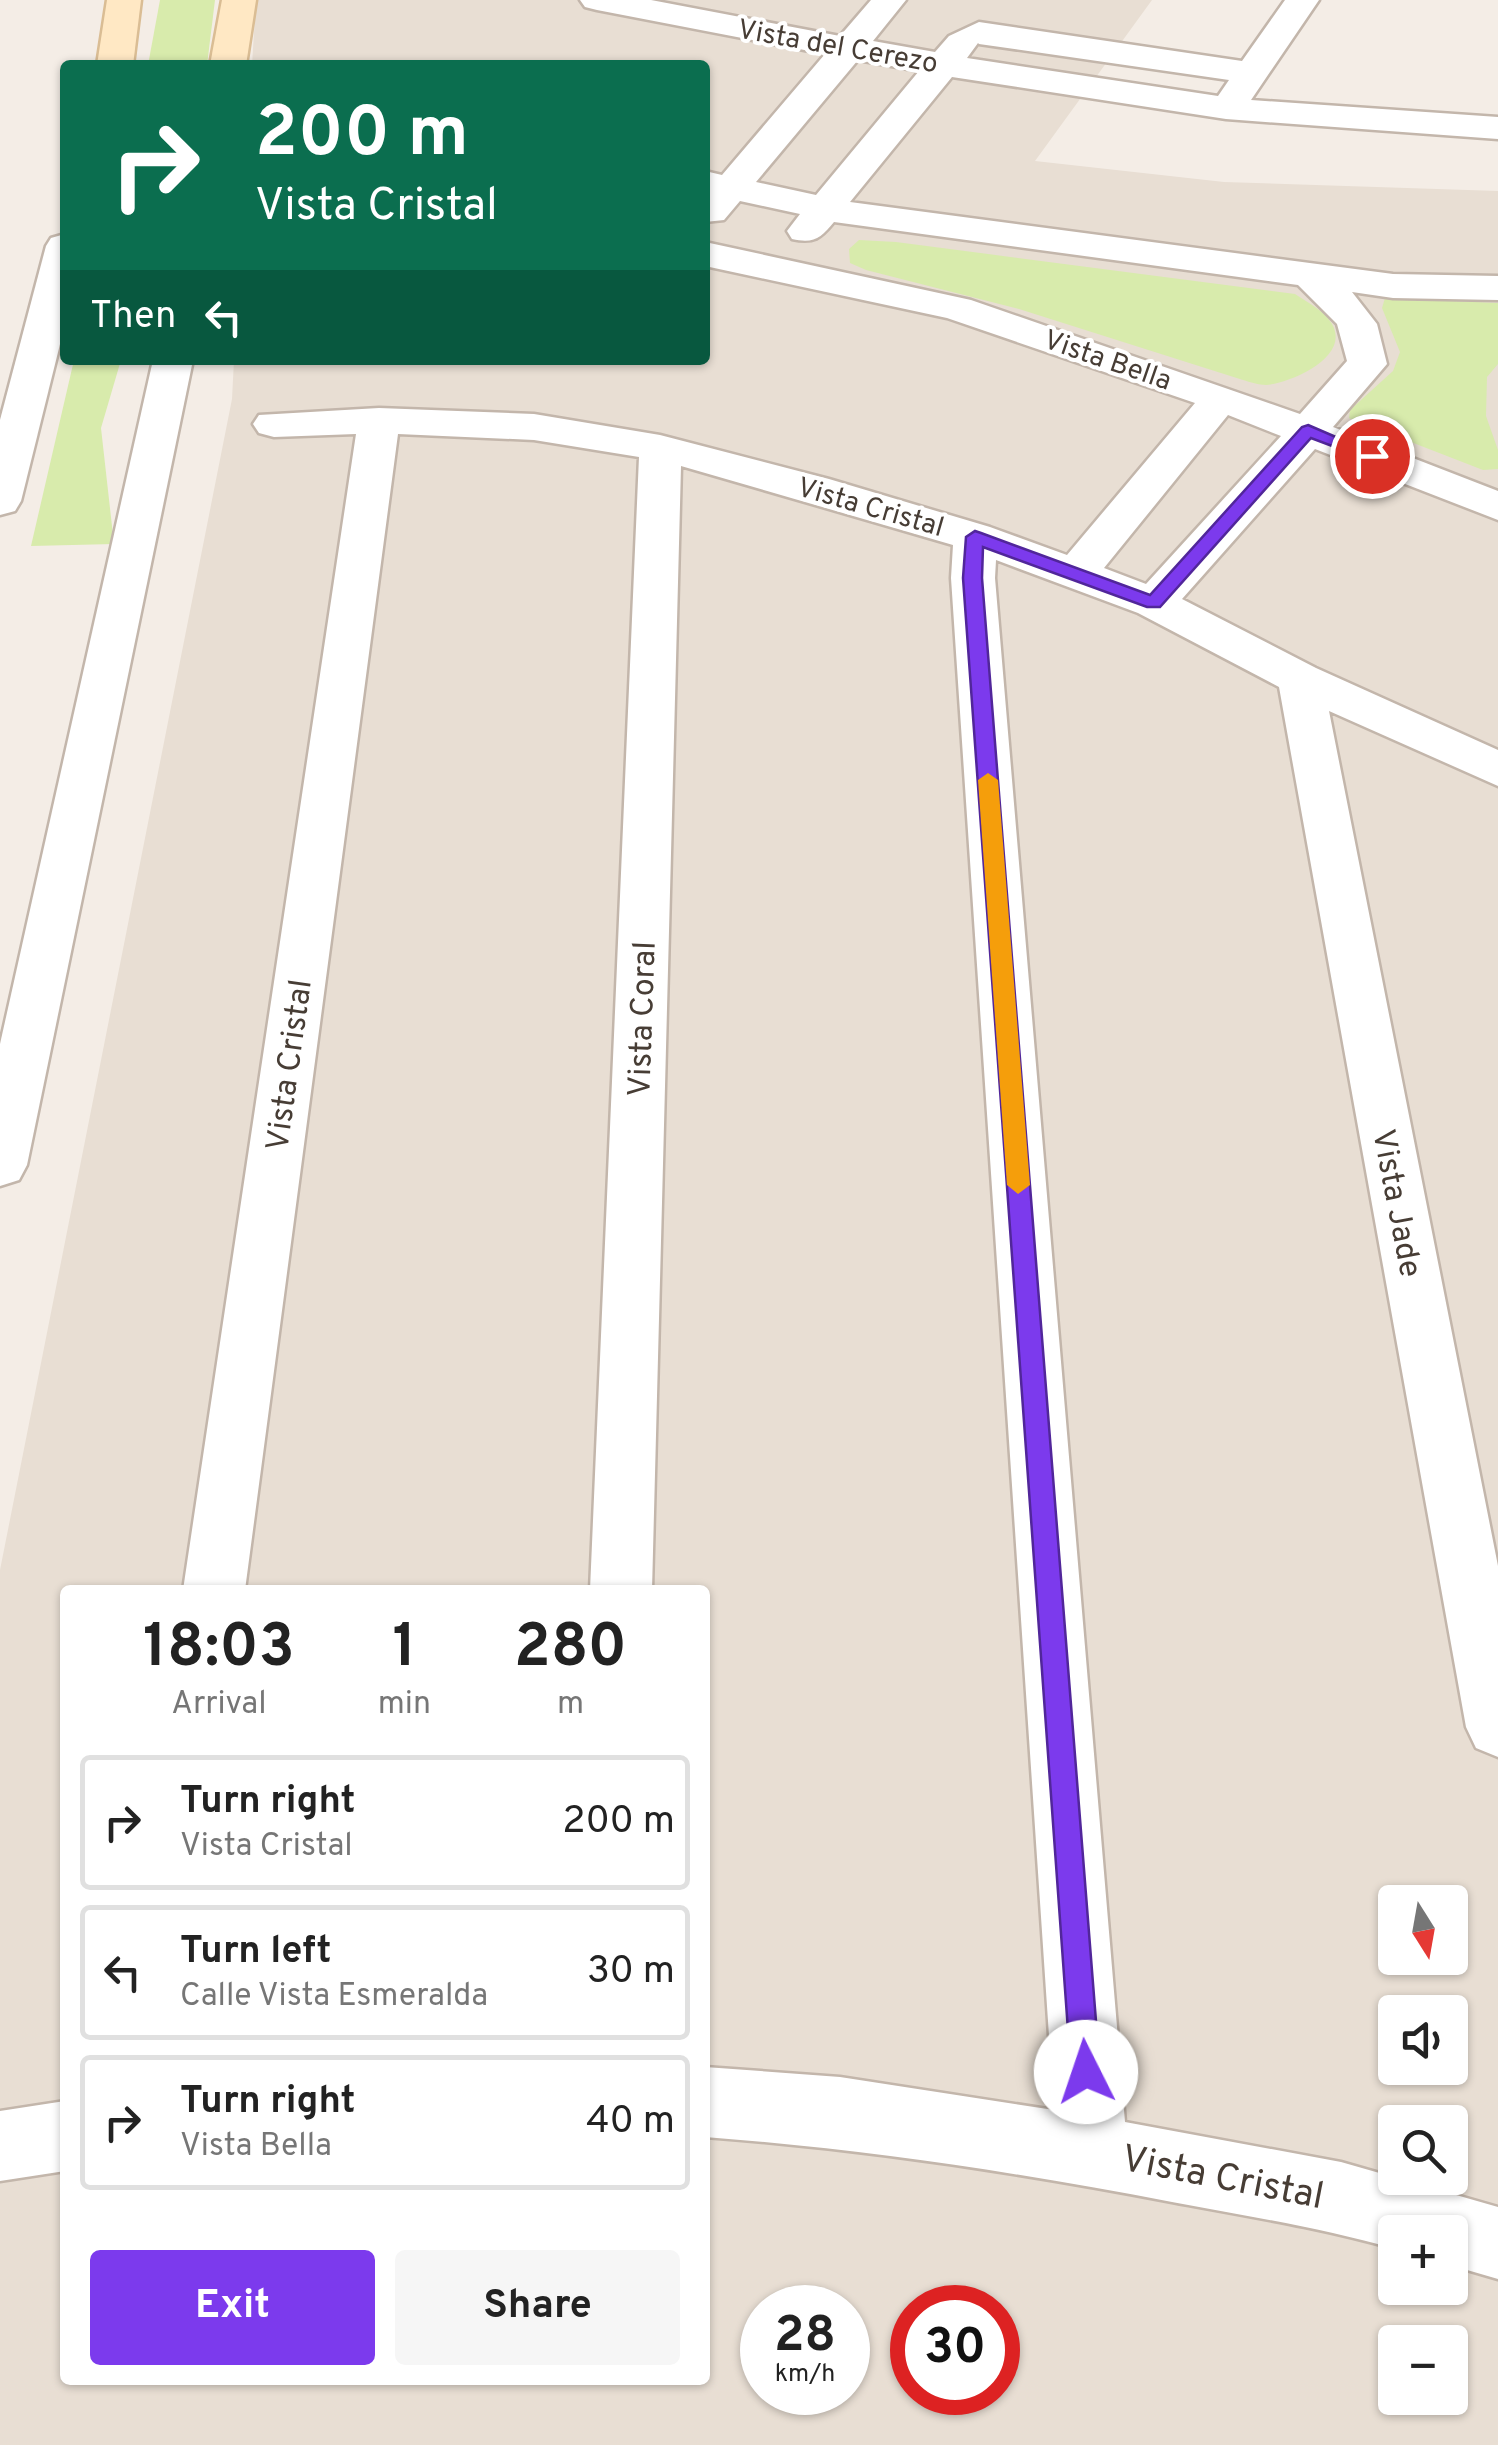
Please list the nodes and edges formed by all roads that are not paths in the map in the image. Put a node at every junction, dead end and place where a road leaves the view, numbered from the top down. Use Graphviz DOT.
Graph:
graph roads {
  1 [pos="124,0"];
  2 [pos="239,0"];
  3 [pos="996,0"];
  4 [pos="1302,0"];
  5 [pos="604,1"];
  6 [pos="891,14"];
  7 [pos="970,32"];
  8 [pos="847,48"];
  9 [pos="116,60"];
  10 [pos="229,60"];
  11 [pos="942,64"];
  12 [pos="1252,73"];
  13 [pos="1228,108"];
  14 [pos="1496,124"];
  15 [pos="718,185"];
  16 [pos="823,208"];
  17 [pos="710,255"];
  18 [pos="60,266"];
  19 [pos="778,270"];
  20 [pos="1310,275"];
  21 [pos="1498,288"];
  22 [pos="172,365"];
  23 [pos="1221,398"];
  24 [pos="379,420"];
  25 [pos="274,424"];
  26 [pos="1308,431"];
  27 [pos="660,448"];
  28 [pos="0,500"];
  29 [pos="1498,506"];
  30 [pos="975,537"];
  31 [pos="1076,572"];
  32 [pos="1154,603"];
  33 [pos="1300,679"];
  34 [pos="1498,769"];
  35 [pos="0,1165"];
  36 [pos="215,1585"];
  37 [pos="621,1585"];
  38 [pos="1498,1727"];
  39 [pos="710,2102"];
  40 [pos="60,2137"];
  41 [pos="0,2146"];
  42 [pos="1092,2151"];
  43 [pos="1498,2244"];
  1 -- 9 [label="street"];
  2 -- 10 [label="street"];
  3 -- 7 [label="street"];
  4 -- 12 [label="street"];
  5 -- 8 [label="street, Vista del Cerezo"];
  6 -- 7 [label="street"];
  6 -- 8 [label="street"];
  7 -- 11 [label="street"];
  7 -- 12 [label="street"];
  8 -- 11 [label="street, Vista del Cerezo"];
  8 -- 15 [label="street"];
  11 -- 13 [label="street, Vista del Cerezo"];
  11 -- 16 [label="street"];
  12 -- 13 [label="street"];
  13 -- 14 [label="street, Vista del Cerezo"];
  15 -- 16 [label="street"];
  16 -- 19 [label="street"];
  16 -- 20 [label="street"];
  17 -- 19 [label="street, Vista Bella"];
  18 -- 28 [label="street"];
  19 -- 23 [label="street, Vista Bella"];
  20 -- 21 [label="street"];
  20 -- 26 [label="street"];
  22 -- 35 [label="street"];
  23 -- 26 [label="street, Vista Bella"];
  23 -- 31 [label="street"];
  24 -- 25 [label="street, Vista Cristal"];
  24 -- 27 [label="street, Vista Cristal"];
  24 -- 36 [label="street, Vista Cristal"];
  26 -- 29 [label="street, Vista Bella"];
  26 -- 32 [label="street"];
  27 -- 30 [label="street, Vista Cristal"];
  27 -- 37 [label="street, Vista Coral"];
  30 -- 31 [label="street, Vista Cristal"];
  30 -- 42 [label="street"];
  31 -- 32 [label="street, Vista Cristal"];
  32 -- 33 [label="street, Vista Cristal"];
  33 -- 34 [label="street, Vista Cristal"];
  33 -- 38 [label="street, Vista Jade"];
  39 -- 42 [label="street, Vista Cristal"];
  40 -- 41 [label="street"];
  42 -- 43 [label="street, Vista Cristal"];
}
